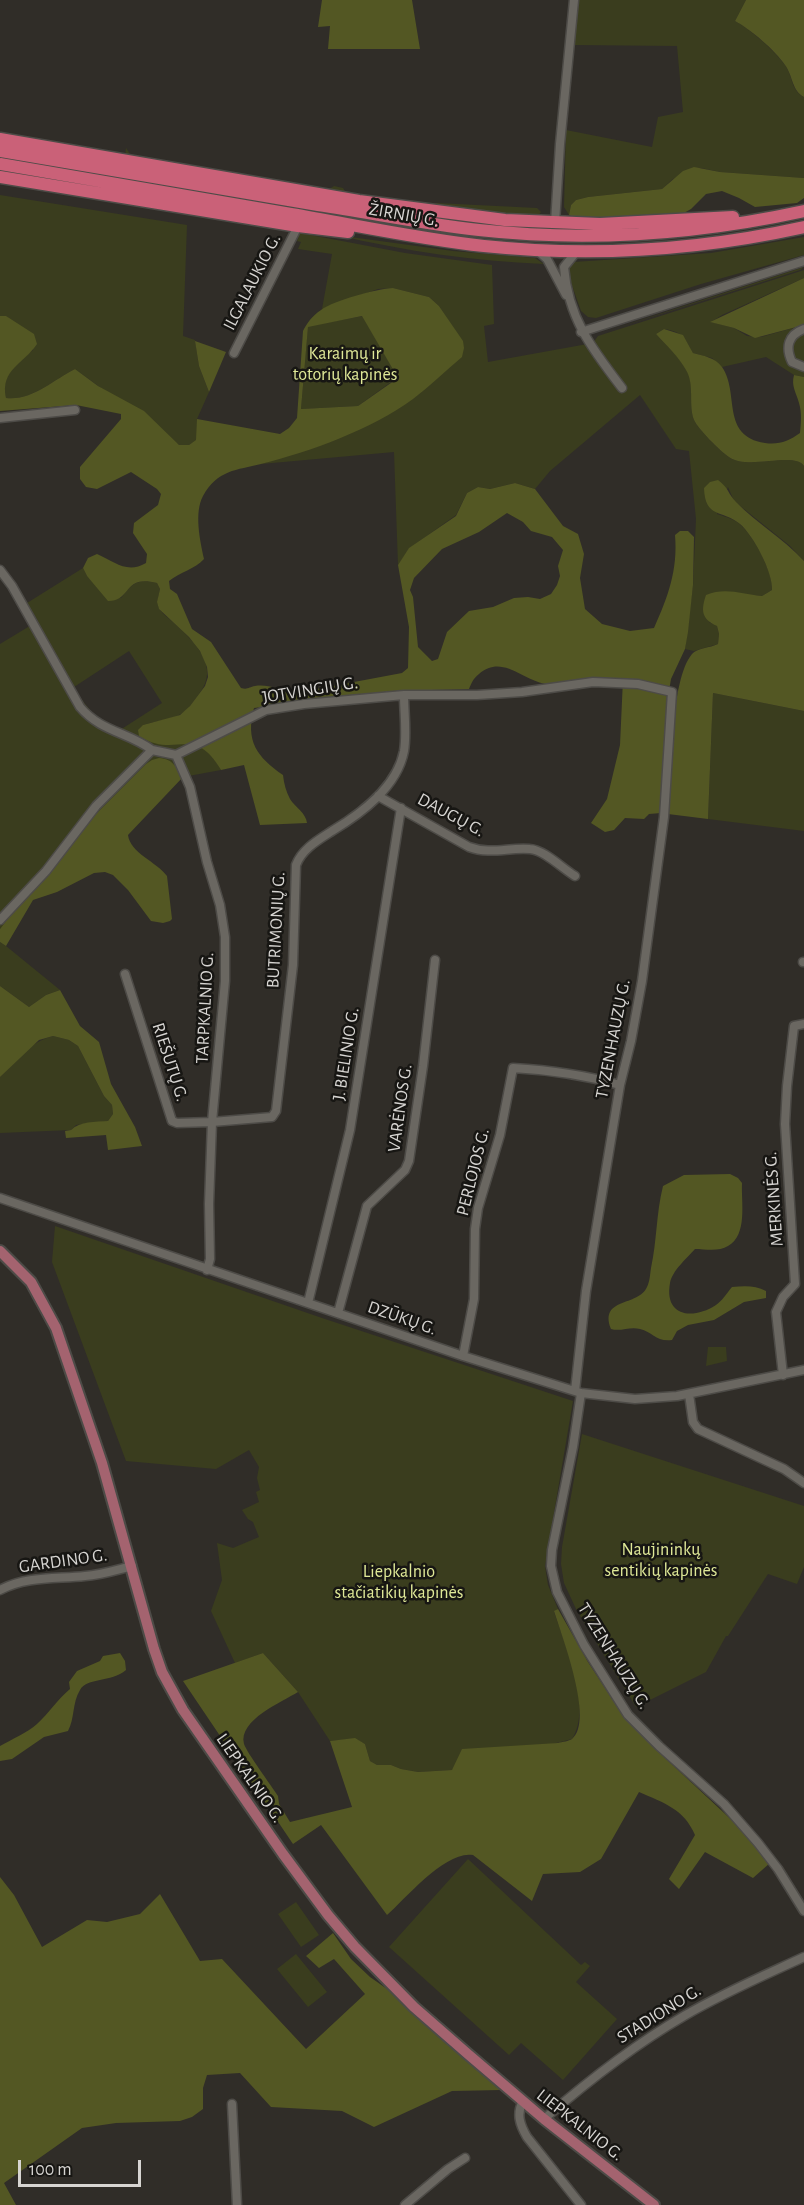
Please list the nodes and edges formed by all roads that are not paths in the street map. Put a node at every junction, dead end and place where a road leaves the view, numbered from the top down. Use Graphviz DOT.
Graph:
graph roads {
  1 [pos="574,0"];
  2 [pos="0,139"];
  3 [pos="0,151"];
  4 [pos="0,164"];
  5 [pos="0,177"];
  6 [pos="804,211"];
  7 [pos="782,216"];
  8 [pos="555,223"];
  9 [pos="298,226"];
  10 [pos="804,226"];
  11 [pos="421,237"];
  12 [pos="537,250"];
  13 [pos="577,251"];
  14 [pos="804,261"];
  15 [pos="570,301"];
  16 [pos="804,329"];
  17 [pos="581,332"];
  18 [pos="234,353"];
  19 [pos="804,367"];
  20 [pos="622,388"];
  21 [pos="75,410"];
  22 [pos="0,418"];
  23 [pos="0,570"];
  24 [pos="672,692"];
  25 [pos="404,695"];
  26 [pos="152,750"];
  27 [pos="176,755"];
  28 [pos="378,796"];
  29 [pos="401,808"];
  30 [pos="575,876"];
  31 [pos="0,920"];
  32 [pos="435,960"];
  33 [pos="125,974"];
  34 [pos="804,1024"];
  35 [pos="620,1085"];
  36 [pos="212,1122"];
  37 [pos="0,1198"];
  38 [pos="0,1251"];
  39 [pos="207,1270"];
  40 [pos="804,1278"];
  41 [pos="795,1284"];
  42 [pos="308,1303"];
  43 [pos="338,1313"];
  44 [pos="462,1356"];
  45 [pos="804,1370"];
  46 [pos="783,1375"];
  47 [pos="578,1392"];
  48 [pos="689,1394"];
  49 [pos="804,1483"];
  50 [pos="132,1566"];
  51 [pos="0,1590"];
  52 [pos="804,1911"];
  53 [pos="804,1957"];
  54 [pos="523,2101"];
  55 [pos="232,2104"];
  56 [pos="544,2119"];
  57 [pos="465,2158"];
  58 [pos="237,2205"];
  59 [pos="405,2205"];
  60 [pos="580,2205"];
  61 [pos="654,2205"];
  1 -- 8 [label="street"];
  2 -- 8 [label="highway"];
  3 -- 7 [label="highway, ŽIRNIŲ G."];
  4 -- 11 [label="highway, ŽIRNIŲ G."];
  5 -- 9 [label="highway"];
  6 -- 7 [label="highway, ŽIRNIŲ G."];
  7 -- 8 [label="highway"];
  9 -- 11 [label="highway"];
  9 -- 18 [label="street, ILGALAUKIO G."];
  10 -- 13 [label="highway, ŽIRNIŲ G."];
  11 -- 12 [label="highway, ŽIRNIŲ G."];
  12 -- 13 [label="highway, ŽIRNIŲ G."];
  12 -- 15 [label="street"];
  13 -- 15 [label="street"];
  14 -- 17 [label="street"];
  15 -- 17 [label="street"];
  16 -- 19 [label="street"];
  17 -- 20 [label="street"];
  21 -- 22 [label="street"];
  23 -- 26 [label="street"];
  24 -- 25 [label="street, JOTVINGIŲ G."];
  24 -- 35 [label="street, TYZENHAUZŲ G."];
  25 -- 27 [label="street, JOTVINGIŲ G."];
  25 -- 28 [label="street, BUTRIMONIŲ G."];
  26 -- 27 [label="street"];
  26 -- 31 [label="street"];
  27 -- 36 [label="street, TARPKALNIO G."];
  28 -- 29 [label="street, DAUGŲ G."];
  28 -- 36 [label="street, BUTRIMONIŲ G."];
  29 -- 30 [label="street, DAUGŲ G."];
  29 -- 42 [label="street, J. BIELINIO G."];
  32 -- 43 [label="street, VARĖNOS G."];
  33 -- 36 [label="street, RIEŠUTŲ G."];
  34 -- 41 [label="street, MERKINĖS G."];
  35 -- 44 [label="street, PERLOJOS G."];
  35 -- 47 [label="street, TYZENHAUZŲ G."];
  36 -- 39 [label="street, TARPKALNIO G."];
  37 -- 39 [label="street, DZŪKŲ G."];
  38 -- 50 [label="main road, LIEPKALNIO G."];
  39 -- 42 [label="street, DZŪKŲ G."];
  40 -- 41 [label="street"];
  41 -- 46 [label="street"];
  42 -- 43 [label="street, DZŪKŲ G."];
  43 -- 44 [label="street, DZŪKŲ G."];
  44 -- 47 [label="street, DZŪKŲ G."];
  45 -- 46 [label="street, DZŪKŲ G."];
  46 -- 48 [label="street, DZŪKŲ G."];
  47 -- 48 [label="street, DZŪKŲ G."];
  47 -- 52 [label="street, TYZENHAUZŲ G."];
  48 -- 49 [label="street"];
  50 -- 51 [label="street, GARDINO G."];
  50 -- 54 [label="main road, LIEPKALNIO G."];
  53 -- 56 [label="street, STADIONO G."];
  54 -- 56 [label="main road, LIEPKALNIO G."];
  54 -- 60 [label="street"];
  55 -- 58 [label="street"];
  56 -- 61 [label="main road, LIEPKALNIO G."];
  57 -- 59 [label="street"];
}
